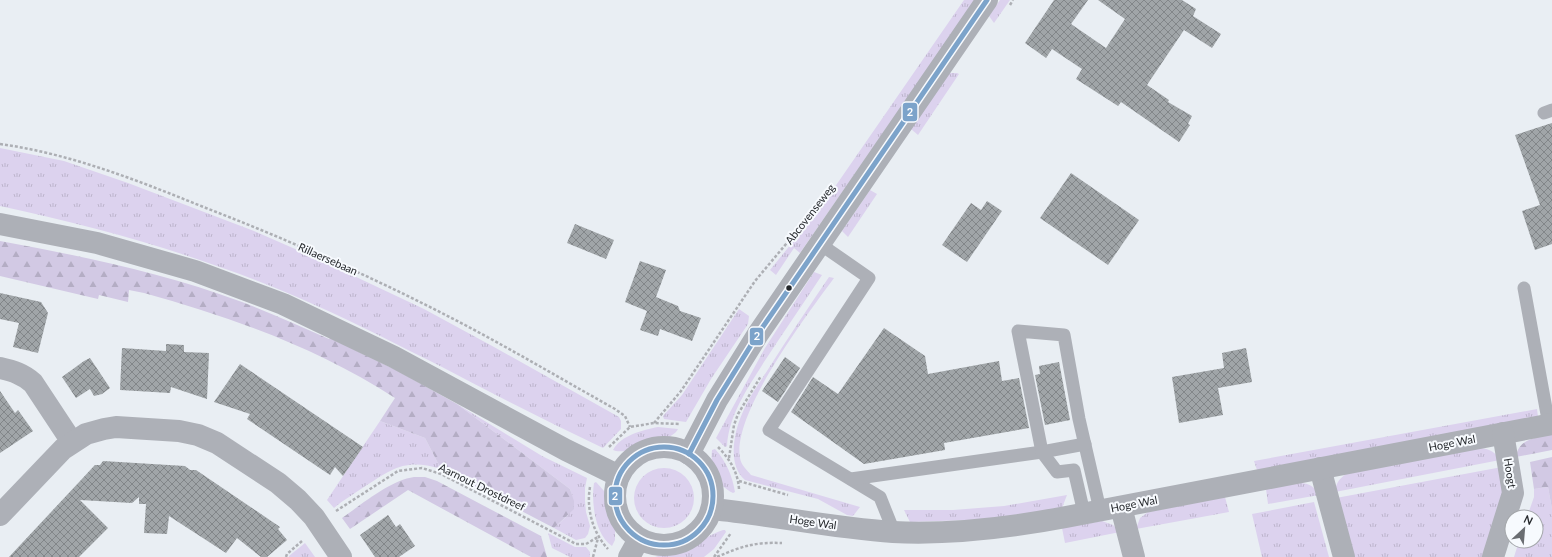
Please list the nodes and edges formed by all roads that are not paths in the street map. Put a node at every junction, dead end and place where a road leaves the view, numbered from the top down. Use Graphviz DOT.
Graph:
graph roads {
  1 [pos="987,0"];
  2 [pos="0,224"];
  3 [pos="820,244"];
  4 [pos="1524,288"];
  5 [pos="0,368"];
  6 [pos="1550,424"];
  7 [pos="1503,433"];
  8 [pos="72,442"];
  9 [pos="1084,444"];
  10 [pos="1042,452"];
  11 [pos="689,454"];
  12 [pos="1320,468"];
  13 [pos="619,476"];
  14 [pos="851,479"];
  15 [pos="1121,507"];
  16 [pos="712,509"];
  17 [pos="1092,512"];
  18 [pos="0,515"];
  19 [pos="894,532"];
  20 [pos="634,548"];
  21 [pos="341,557"];
  22 [pos="1134,557"];
  23 [pos="1344,557"];
  24 [pos="1493,557"];
  1 -- 3 [label="street, Abcovenseweg"];
  2 -- 13 [label="street"];
  3 -- 11 [label="street, Abcovenseweg"];
  3 -- 14 [label="lane"];
  4 -- 6 [label="lane"];
  5 -- 8 [label="street"];
  6 -- 7 [label="street, Hoge Wal"];
  7 -- 12 [label="street, Hoge Wal"];
  7 -- 24 [label="street, Hoogt"];
  8 -- 18 [label="street"];
  8 -- 21 [label="street"];
  9 -- 10 [label="lane"];
  9 -- 10 [label="lane"];
  9 -- 17 [label="lane"];
  10 -- 14 [label="lane"];
  10 -- 17 [label="lane"];
  11 -- 13 [label="street"];
  11 -- 16 [label="street"];
  12 -- 15 [label="street, Hoge Wal"];
  12 -- 23 [label="street"];
  13 -- 20 [label="street"];
  14 -- 19 [label="lane"];
  15 -- 17 [label="street, Hoge Wal"];
  15 -- 22 [label="street"];
  16 -- 19 [label="street, Hoge Wal"];
  16 -- 20 [label="street"];
  17 -- 19 [label="street, Hoge Wal"];
}
